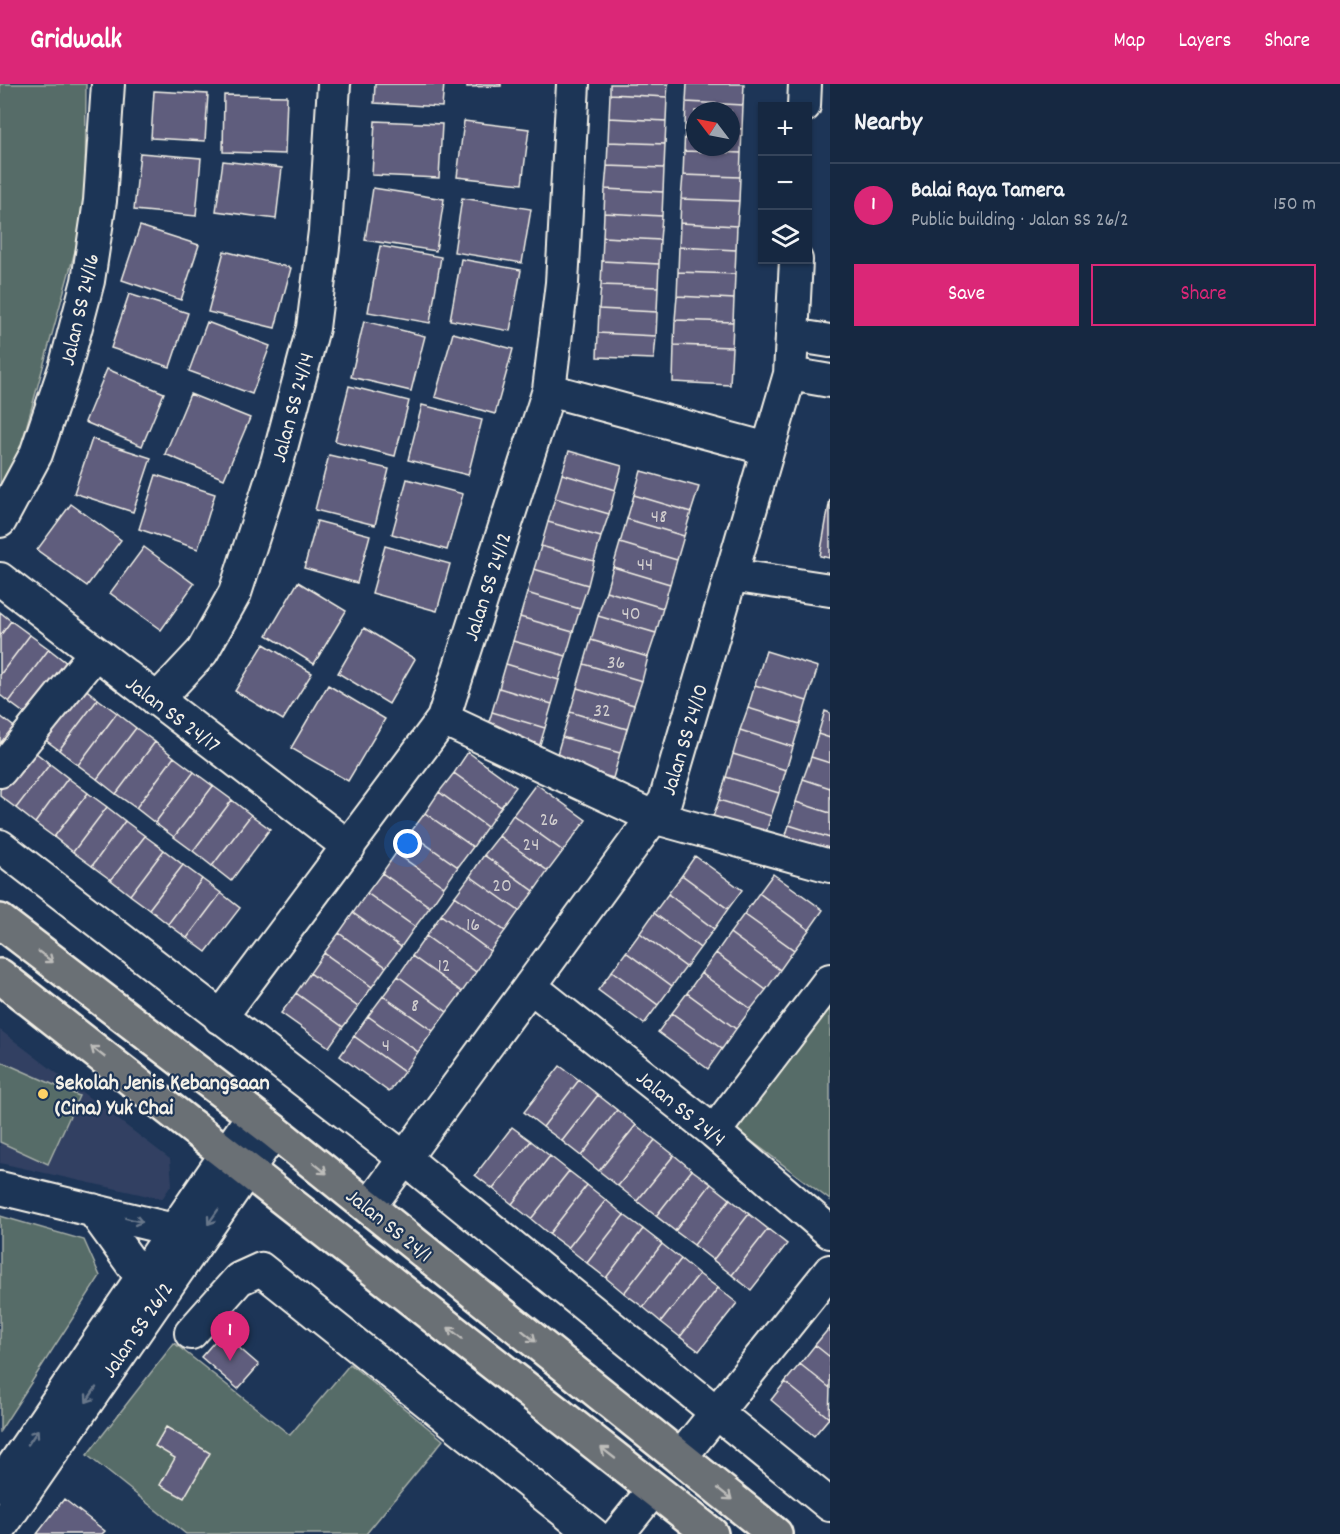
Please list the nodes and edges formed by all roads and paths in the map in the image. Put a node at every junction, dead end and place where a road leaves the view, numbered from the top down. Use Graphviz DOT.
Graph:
graph roads {
  1 [pos="108,84"];
  2 [pos="334,84"];
  3 [pos="573,84"];
  4 [pos="805,84"];
  5 [pos="804,102"];
  6 [pos="796,264"];
  7 [pos="792,335"];
  8 [pos="830,341"];
  9 [pos="790,374"];
  10 [pos="830,381"];
  11 [pos="549,390"];
  12 [pos="768,449"];
  13 [pos="0,521"];
  14 [pos="731,575"];
  15 [pos="0,579"];
  16 [pos="830,590"];
  17 [pos="95,652"];
  18 [pos="157,700"];
  19 [pos="443,719"];
  20 [pos="0,771"];
  21 [pos="653,817"];
  22 [pos="0,846"];
  23 [pos="349,847"];
  24 [pos="830,866"];
  25 [pos="0,921"];
  26 [pos="0,976"];
  27 [pos="830,980"];
  28 [pos="530,986"];
  29 [pos="220,1018"];
  30 [pos="264,1123"];
  31 [pos="714,1132"];
  32 [pos="404,1158"];
  33 [pos="237,1161"];
  34 [pos="0,1188"];
  35 [pos="369,1207"];
  36 [pos="93,1210"];
  37 [pos="174,1230"];
  38 [pos="830,1232"];
  39 [pos="830,1271"];
  40 [pos="142,1278"];
  41 [pos="191,1333"];
  42 [pos="716,1412"];
  43 [pos="680,1458"];
  44 [pos="0,1485"];
  45 [pos="654,1489"];
  46 [pos="830,1505"];
  47 [pos="0,1528"];
  48 [pos="593,1534"];
  49 [pos="618,1534"];
  50 [pos="711,1534"];
  51 [pos="775,1534"];
  1 -- 13 [label="street, Jalan SS 24/16"];
  2 -- 18 [label="street, Jalan SS 24/14"];
  3 -- 11 [label="street, Jalan SS 24/12"];
  4 -- 5 [label="street"];
  6 -- 7 [label="street, Jalan SS 24/10"];
  7 -- 8 [label="street"];
  7 -- 9 [label="street, Jalan SS 24/10"];
  9 -- 10 [label="street"];
  9 -- 12 [label="street, Jalan SS 24/10"];
  11 -- 12 [label="street"];
  11 -- 19 [label="street, Jalan SS 24/12"];
  12 -- 14 [label="street, Jalan SS 24/10"];
  14 -- 16 [label="street"];
  14 -- 21 [label="street, Jalan SS 24/10"];
  15 -- 17 [label="street, Jalan SS 24/17"];
  17 -- 18 [label="street, Jalan SS 24/17"];
  17 -- 20 [label="street"];
  18 -- 23 [label="street, Jalan SS 24/17"];
  19 -- 21 [label="street"];
  19 -- 23 [label="street, Jalan SS 24/12"];
  21 -- 24 [label="street"];
  21 -- 28 [label="street, Jalan SS 24/10"];
  22 -- 29 [label="street"];
  23 -- 29 [label="street, Jalan SS 24/12"];
  25 -- 30 [label="main road, Jalan SS 24/1, one-way"];
  33 -- 26 [label="main road, Jalan SS 24/1, one-way"];
  27 -- 31 [label="street"];
  28 -- 31 [label="street, Jalan SS 24/4"];
  28 -- 32 [label="street, Jalan SS 24/10"];
  29 -- 32 [label="street"];
  30 -- 33 [label="street, Jalan SS 26/2"];
  30 -- 35 [label="main road, Jalan SS 24/1, one-way"];
  31 -- 38 [label="street, Jalan SS 24/4"];
  32 -- 35 [label="street, Jalan SS 24/10"];
  32 -- 42 [label="street"];
  33 -- 37 [label="street, Jalan SS 26/2"];
  45 -- 33 [label="main road, Jalan SS 24/1, one-way"];
  33 -- 47 [label="street, Jalan SS 26/2, one-way"];
  34 -- 36 [label="street"];
  35 -- 43 [label="main road, Jalan SS 24/1, one-way"];
  36 -- 37 [label="street, one-way"];
  36 -- 40 [label="street"];
  37 -- 40 [label="street, Jalan SS 26/2"];
  39 -- 42 [label="street"];
  44 -- 40 [label="street, Jalan SS 26/2, one-way"];
  41 -- 48 [label="street"];
  42 -- 43 [label="street"];
  42 -- 46 [label="street"];
  43 -- 51 [label="main road, Jalan SS 24/1, one-way"];
  45 -- 49 [label="street"];
  45 -- 50 [label="main road, Jalan SS 24/1"];
}
